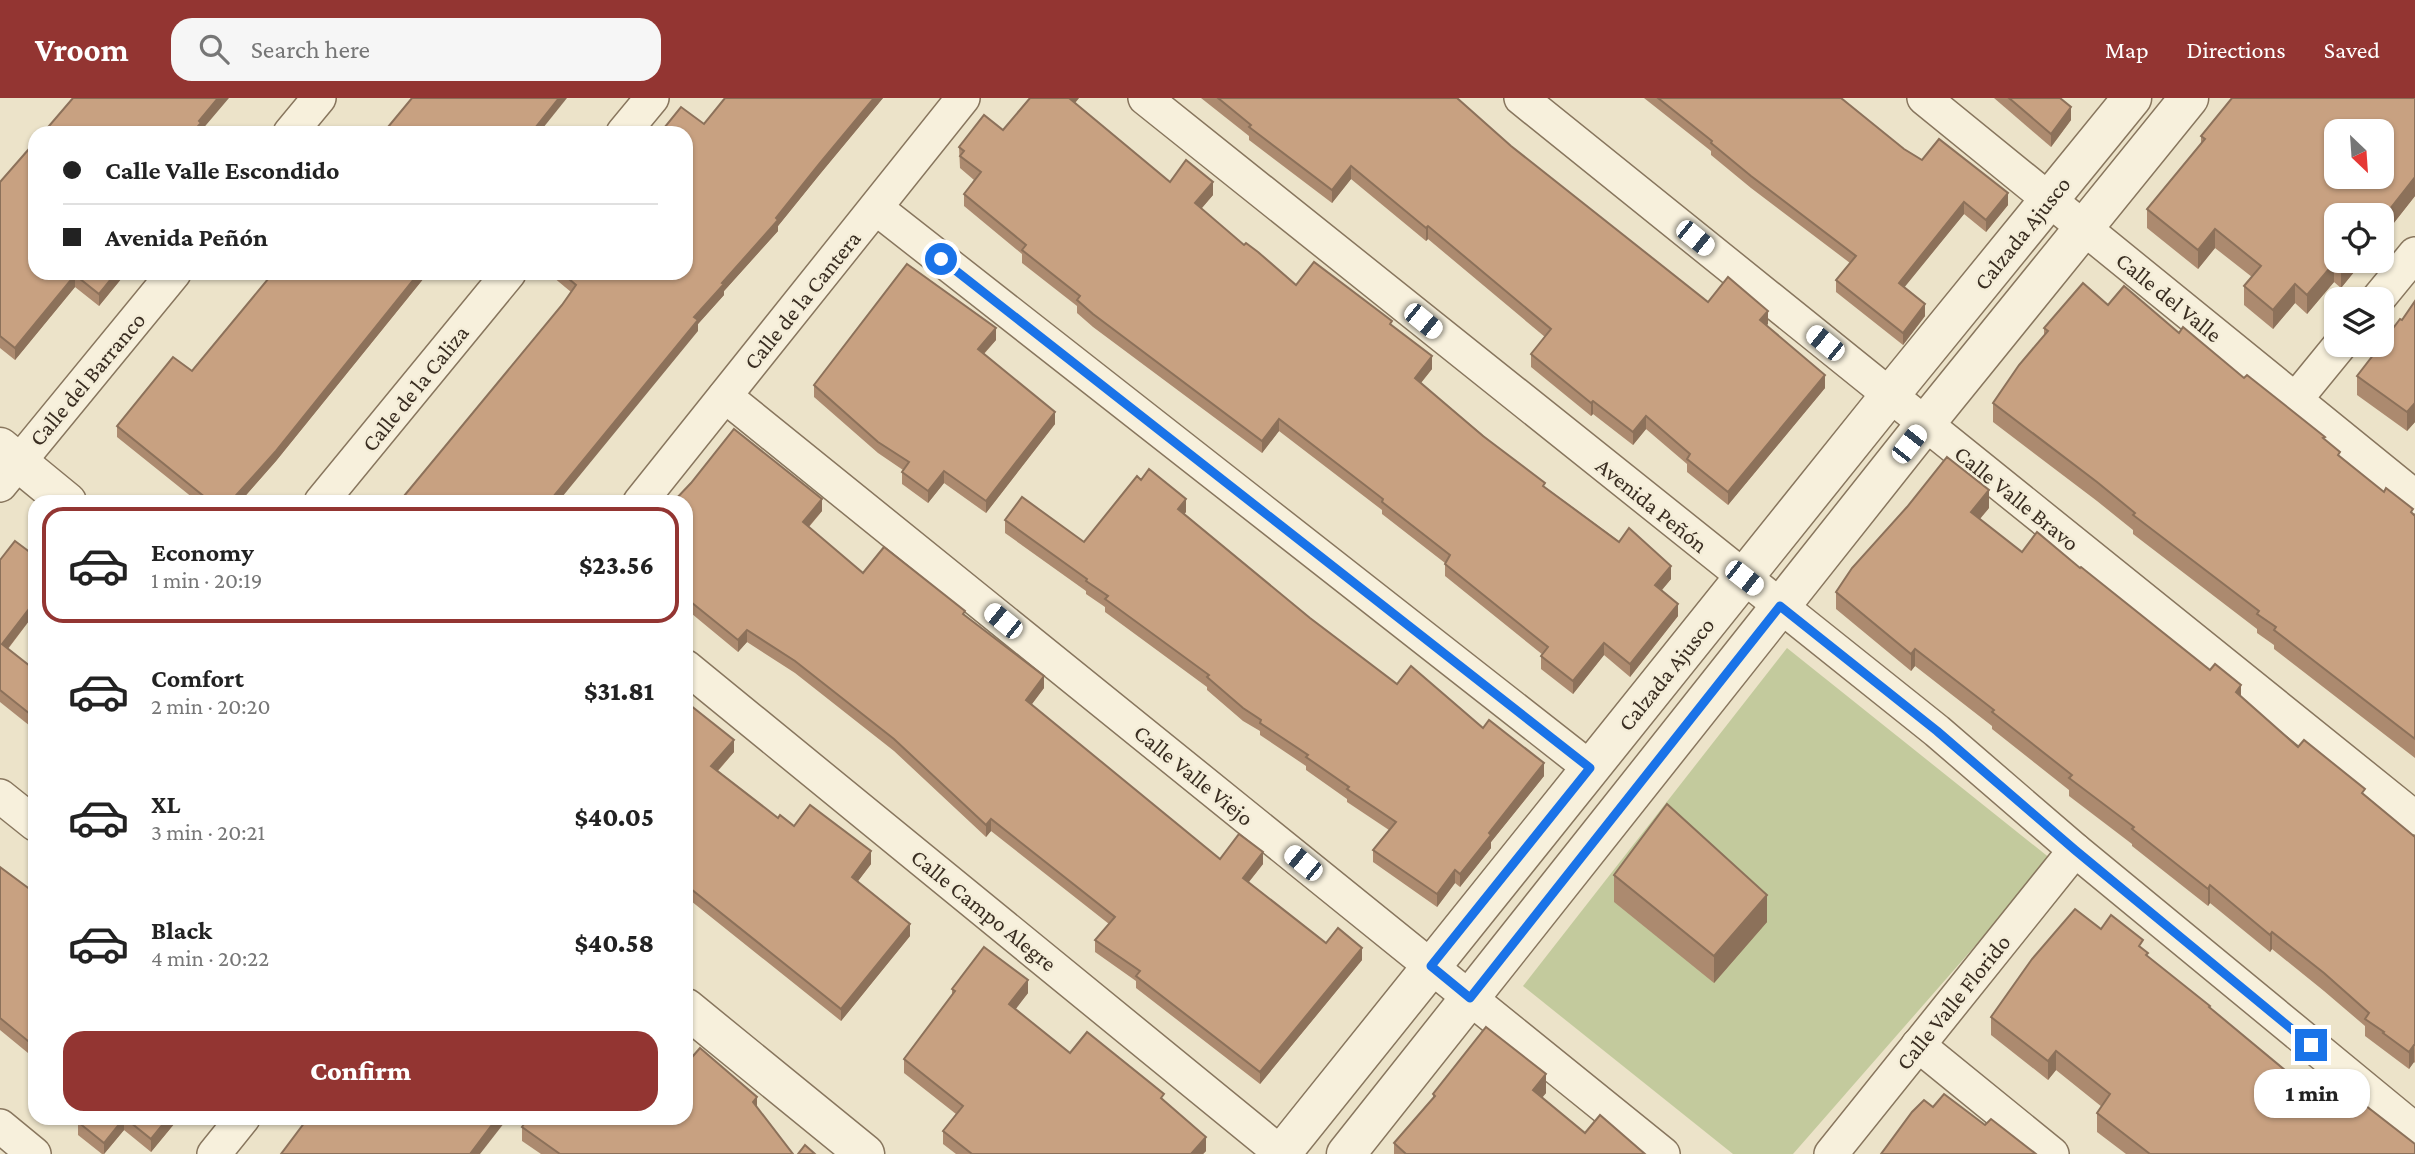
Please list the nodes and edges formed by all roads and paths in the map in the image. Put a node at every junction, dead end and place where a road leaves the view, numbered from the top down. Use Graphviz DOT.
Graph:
graph roads {
  1 [pos="319,98"];
  2 [pos="652,98"];
  3 [pos="963,98"];
  4 [pos="1145,98"];
  5 [pos="1521,98"];
  6 [pos="1924,98"];
  7 [pos="2132,98"];
  8 [pos="2189,98"];
  9 [pos="296,126"];
  10 [pos="630,126"];
  11 [pos="2049,200"];
  12 [pos="876,208"];
  13 [pos="2084,228"];
  14 [pos="2415,254"];
  15 [pos="168,280"];
  16 [pos="503,280"];
  17 [pos="2388,287"];
  18 [pos="2330,357"];
  19 [pos="1890,395"];
  20 [pos="725,396"];
  21 [pos="2295,400"];
  22 [pos="1925,424"];
  23 [pos="6,465"];
  24 [pos="55,495"];
  25 [pos="327,495"];
  26 [pos="646,495"];
  27 [pos="2415,497"];
  28 [pos="1744,578"];
  29 [pos="1780,606"];
  30 [pos="693,673"];
  31 [pos="1590,768"];
  32 [pos="0,796"];
  33 [pos="28,818"];
  34 [pos="2415,818"];
  35 [pos="2075,850"];
  36 [pos="1431,966"];
  37 [pos="1470,998"];
  38 [pos="693,1014"];
  39 [pos="1919,1045"];
  40 [pos="237,1125"];
  41 [pos="0,1126"];
  42 [pos="2415,1130"];
  43 [pos="34,1154"];
  44 [pos="214,1154"];
  45 [pos="865,1154"];
  46 [pos="1281,1154"];
  47 [pos="1346,1154"];
  48 [pos="1663,1154"];
  49 [pos="1831,1154"];
  50 [pos="2052,1154"];
  1 -- 9 [label="street"];
  2 -- 10 [label="street"];
  3 -- 12 [label="street, Calle de la Cantera"];
  4 -- 28 [label="street, Avenida Peñón"];
  5 -- 19 [label="street, Calle Valle Bravo"];
  6 -- 11 [label="street, Calle del Valle"];
  7 -- 11 [label="street, Calzada Ajusco"];
  8 -- 13 [label="street, Calzada Ajusco"];
  11 -- 13 [label="street, Calle del Valle"];
  11 -- 19 [label="street, Calzada Ajusco"];
  12 -- 20 [label="street, Calle de la Cantera"];
  12 -- 31 [label="street"];
  13 -- 21 [label="street, Calle del Valle"];
  13 -- 22 [label="street, Calzada Ajusco"];
  14 -- 17 [label="street"];
  15 -- 23 [label="street, Calle del Barranco"];
  16 -- 25 [label="street, Calle de la Caliza"];
  18 -- 21 [label="street"];
  19 -- 22 [label="street, Calle Valle Bravo"];
  19 -- 28 [label="street, Calzada Ajusco"];
  20 -- 26 [label="street, Calle de la Cantera"];
  20 -- 36 [label="street, Calle Valle Viejo"];
  21 -- 27 [label="street, Calle del Valle"];
  22 -- 29 [label="street, Calzada Ajusco"];
  22 -- 34 [label="street, Calle Valle Bravo"];
  23 -- 24 [label="street"];
  28 -- 29 [label="street, Avenida Peñón"];
  28 -- 31 [label="street, Calzada Ajusco"];
  29 -- 35 [label="street, Avenida Peñón"];
  29 -- 37 [label="street, Calzada Ajusco"];
  30 -- 46 [label="street, Calle Campo Alegre"];
  31 -- 36 [label="street, Calzada Ajusco"];
  32 -- 33 [label="street"];
  35 -- 39 [label="street, Calle Valle Florido"];
  35 -- 42 [label="street, Avenida Peñón"];
  36 -- 37 [label="street, Calle Valle Viejo"];
  36 -- 46 [label="street, Calzada Ajusco"];
  37 -- 47 [label="street, Calzada Ajusco"];
  37 -- 48 [label="street, Calle Valle Viejo"];
  38 -- 45 [label="street"];
  39 -- 49 [label="street, Calle Valle Florido"];
  39 -- 50 [label="street"];
  40 -- 44 [label="street"];
  41 -- 43 [label="street"];
}
